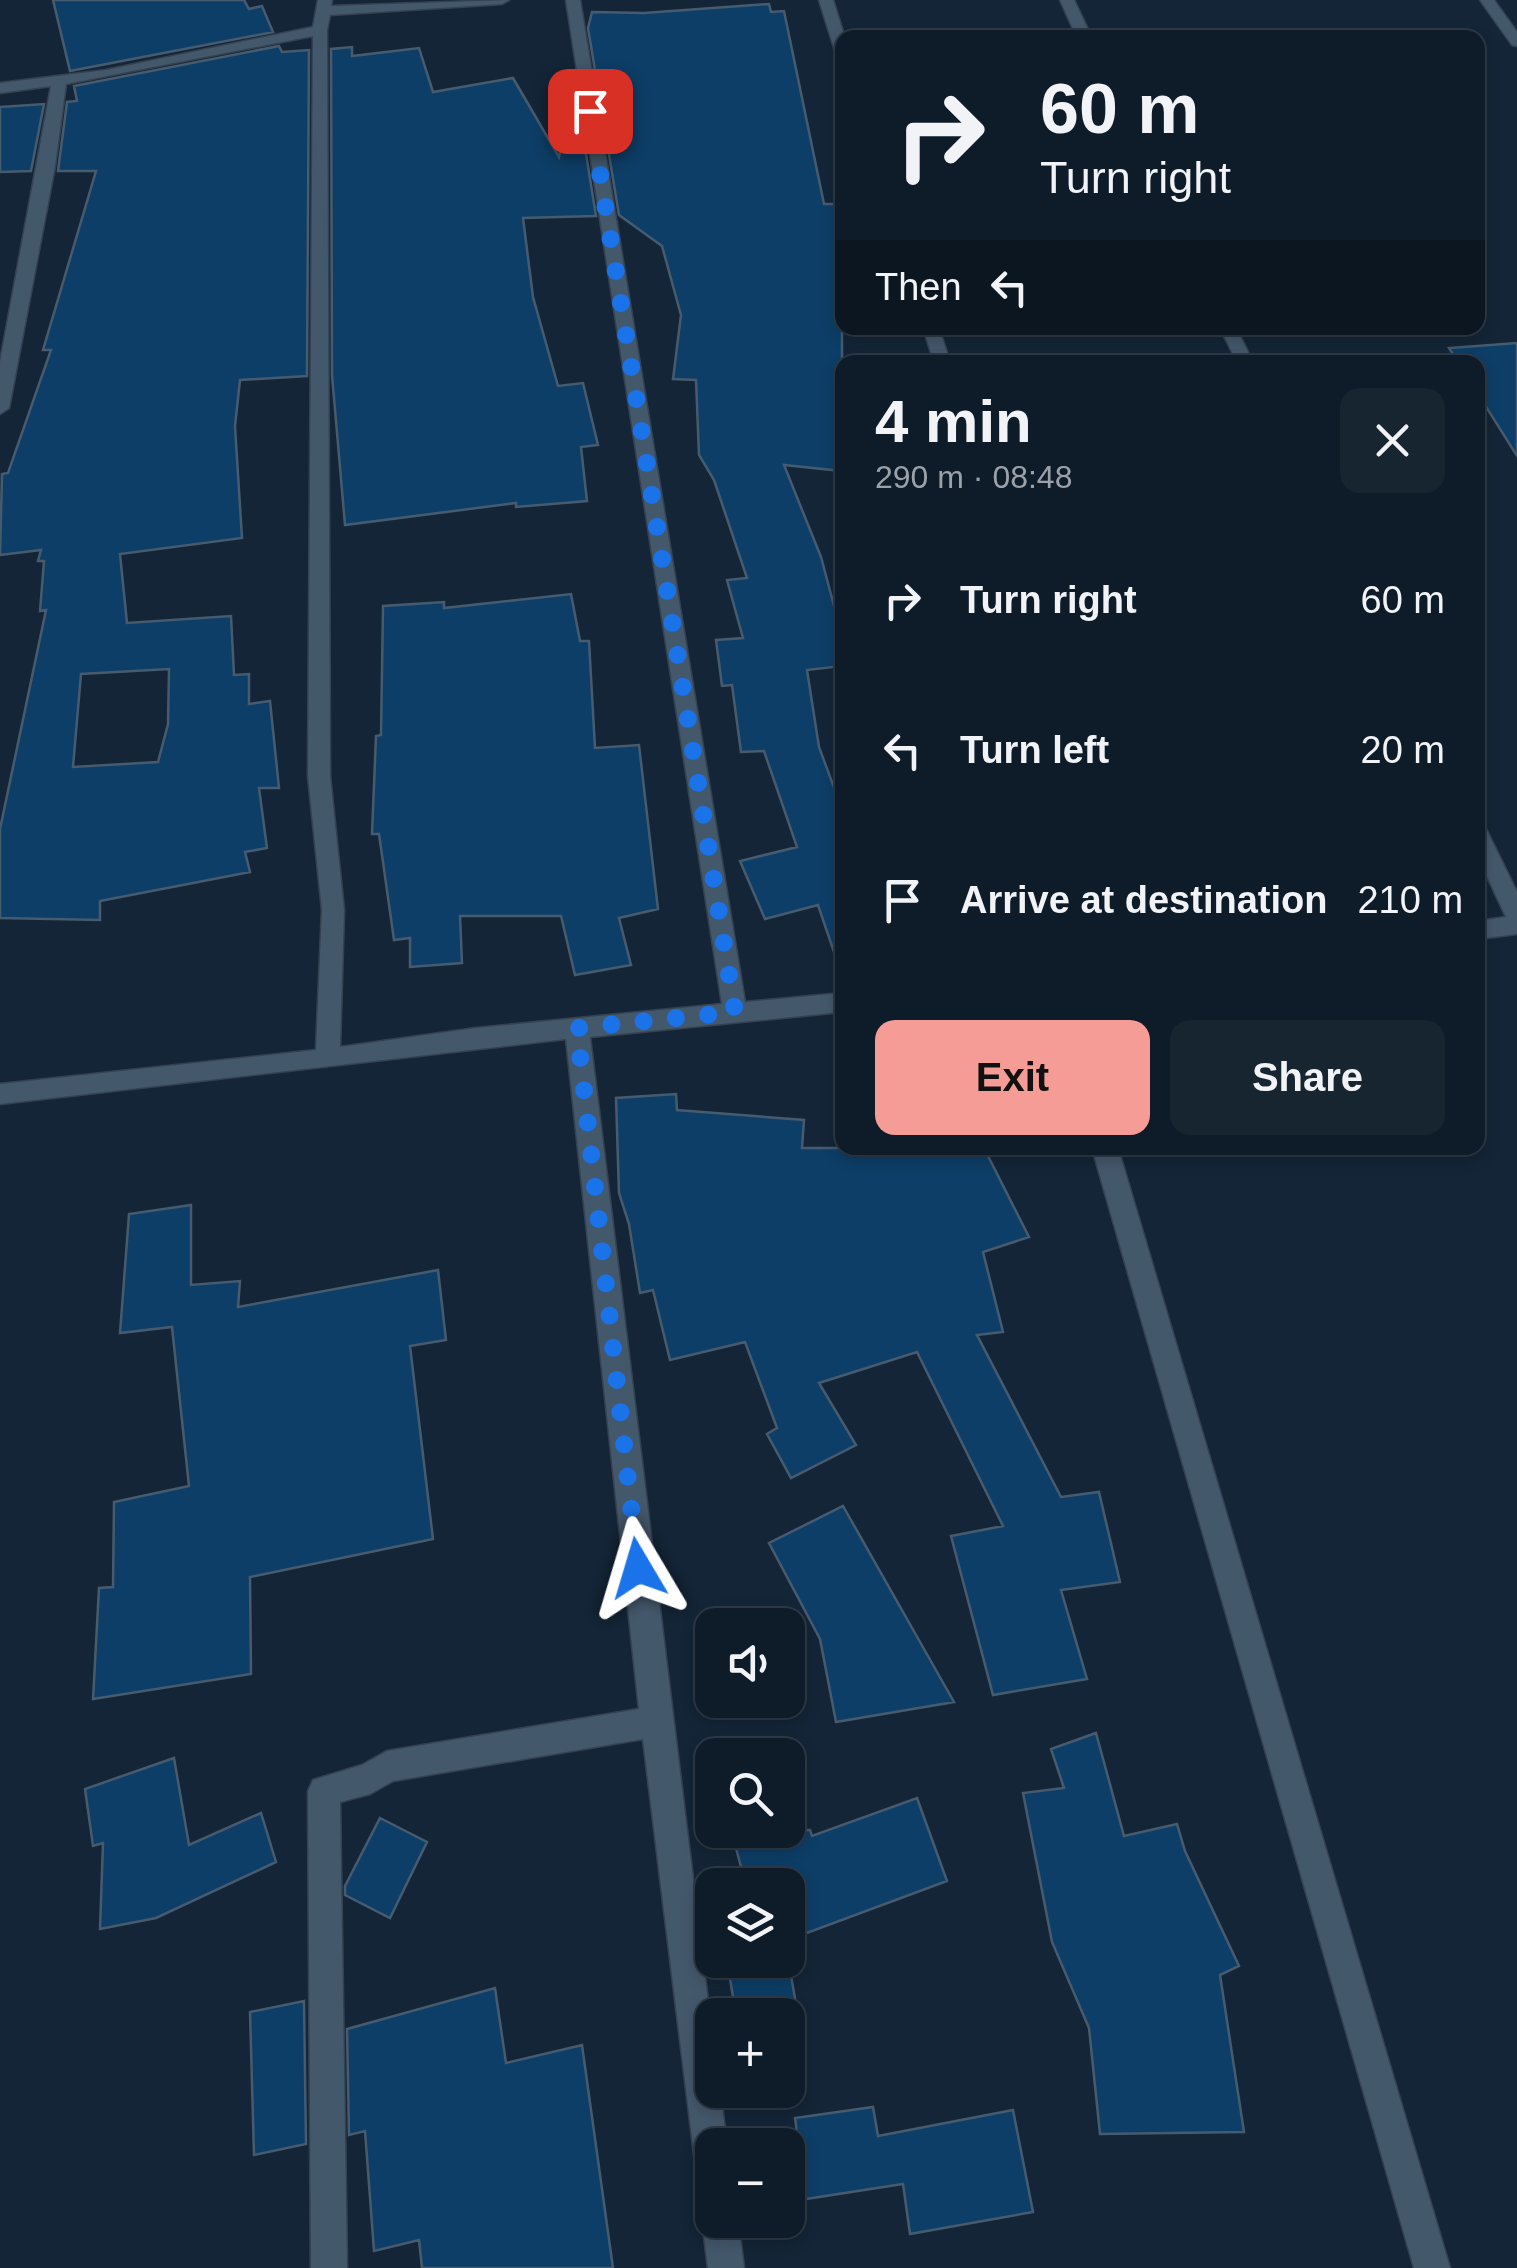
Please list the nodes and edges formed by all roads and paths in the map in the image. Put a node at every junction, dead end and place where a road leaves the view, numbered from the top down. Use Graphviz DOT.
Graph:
graph roads {
  1 [pos="502,0"];
  2 [pos="573,0"];
  3 [pos="826,0"];
  4 [pos="1067,0"];
  5 [pos="1487,0"];
  6 [pos="322,14"];
  7 [pos="835,30"];
  8 [pos="1081,30"];
  9 [pos="1517,42"];
  10 [pos="58,82"];
  11 [pos="0,88"];
  12 [pos="0,408"];
  13 [pos="1485,850"];
  14 [pos="1517,916"];
  15 [pos="1517,925"];
  16 [pos="1485,929"];
  17 [pos="835,1003"];
  18 [pos="735,1012"];
  19 [pos="577,1028"];
  20 [pos="328,1059"];
  21 [pos="0,1094"];
  22 [pos="1107,1155"];
  23 [pos="656,1722"];
  24 [pos="708,2128"];
  25 [pos="722,2238"];
  26 [pos="330,2268"];
  27 [pos="726,2268"];
  28 [pos="1432,2268"];
  1 -- 6 [label="street"];
  2 -- 18 [label="street"];
  3 -- 7 [label="street"];
  4 -- 8 [label="street"];
  5 -- 9 [label="street"];
  6 -- 10 [label="street"];
  6 -- 20 [label="street"];
  10 -- 11 [label="street"];
  10 -- 12 [label="street"];
  13 -- 14 [label="street"];
  15 -- 16 [label="street"];
  17 -- 18 [label="street"];
  18 -- 19 [label="street"];
  19 -- 20 [label="street"];
  19 -- 23 [label="street"];
  20 -- 21 [label="street"];
  22 -- 28 [label="street"];
  23 -- 24 [label="street"];
  23 -- 26 [label="street"];
  25 -- 27 [label="street"];
}
